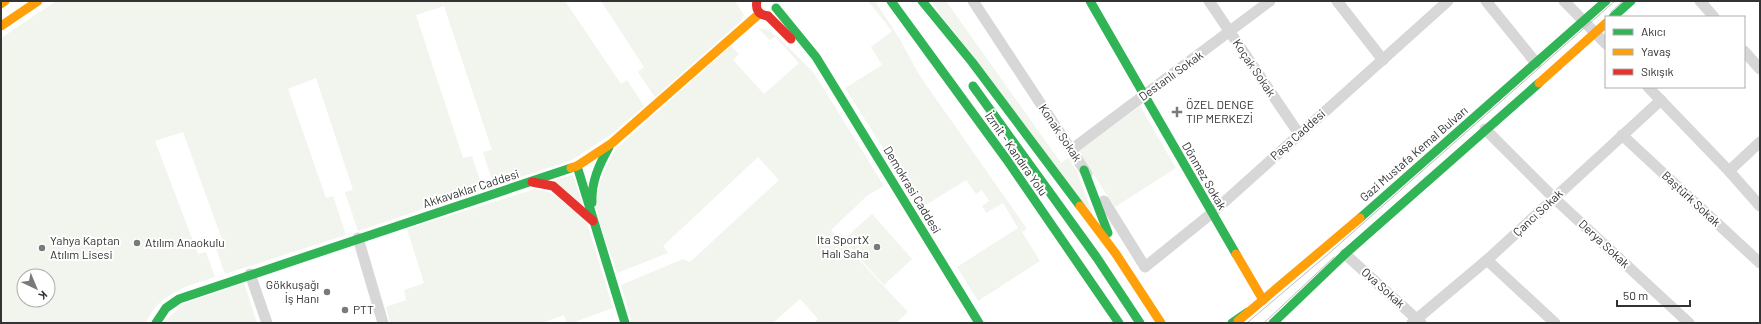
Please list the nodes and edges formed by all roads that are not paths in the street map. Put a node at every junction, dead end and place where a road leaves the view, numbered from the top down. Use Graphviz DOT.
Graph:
graph roads {
  1 [pos="5,1"];
  2 [pos="38,1"];
  3 [pos="757,1"];
  4 [pos="885,1"];
  5 [pos="890,1"];
  6 [pos="915,1"];
  7 [pos="922,1"];
  8 [pos="973,1"];
  9 [pos="1090,1"];
  10 [pos="1209,1"];
  11 [pos="1270,1"];
  12 [pos="1337,1"];
  13 [pos="1448,1"];
  14 [pos="1486,1"];
  15 [pos="1564,1"];
  16 [pos="1606,1"];
  17 [pos="1631,1"];
  18 [pos="1704,2"];
  19 [pos="1,4"];
  20 [pos="776,4"];
  21 [pos="764,15"];
  22 [pos="1614,16"];
  23 [pos="1713,16"];
  24 [pos="1584,21"];
  25 [pos="1605,24"];
  26 [pos="1,26"];
  27 [pos="1230,32"];
  28 [pos="1595,33"];
  29 [pos="942,40"];
  30 [pos="1605,43"];
  31 [pos="916,51"];
  32 [pos="1745,52"];
  33 [pos="1383,60"];
  34 [pos="1536,63"];
  35 [pos="1760,69"];
  36 [pos="823,71"];
  37 [pos="969,80"];
  38 [pos="1649,88"];
  39 [pos="1144,95"];
  40 [pos="1661,100"];
  41 [pos="1485,129"];
  42 [pos="1298,134"];
  43 [pos="1622,135"];
  44 [pos="1760,142"];
  45 [pos="612,143"];
  46 [pos="1071,150"];
  47 [pos="577,166"];
  48 [pos="1084,170"];
  49 [pos="1729,171"];
  50 [pos="532,182"];
  51 [pos="1554,198"];
  52 [pos="1760,206"];
  53 [pos="1212,213"];
  54 [pos="594,222"];
  55 [pos="358,238"];
  56 [pos="1116,254"];
  57 [pos="1345,254"];
  58 [pos="1487,260"];
  59 [pos="1760,263"];
  60 [pos="1145,267"];
  61 [pos="250,274"];
  62 [pos="1263,300"];
  63 [pos="1248,312"];
  64 [pos="1161,322"];
  65 [pos="1417,322"];
  66 [pos="156,323"];
  67 [pos="267,323"];
  68 [pos="383,323"];
  69 [pos="625,323"];
  70 [pos="979,323"];
  71 [pos="1119,323"];
  72 [pos="1140,323"];
  73 [pos="1232,323"];
  74 [pos="1236,323"];
  75 [pos="1273,323"];
  76 [pos="1555,323"];
  77 [pos="1689,323"];
  1 -- 19 [label="main road"];
  2 -- 26 [label="main road"];
  3 -- 21 [label="main road"];
  4 -- 31 [label="main road"];
  5 -- 71 [label="main road, İzmit - Kandıra Yolu"];
  6 -- 29 [label="main road"];
  7 -- 56 [label="main road"];
  8 -- 46 [label="street, Konak Sokak"];
  9 -- 39 [label="main road, Dönmez Sokak"];
  10 -- 27 [label="street, Koçak Sokak"];
  11 -- 27 [label="street, Destanlı Sokak"];
  12 -- 33 [label="street"];
  13 -- 33 [label="street, Paşa Caddesi"];
  14 -- 34 [label="street"];
  15 -- 24 [label="street"];
  16 -- 24 [label="main road, Gazi Mustafa Kemal Bulvarı"];
  17 -- 22 [label="main road"];
  18 -- 23 [label="street"];
  20 -- 21 [label="main road, Akkavaklar Caddesi"];
  20 -- 36 [label="main road"];
  21 -- 36 [label="main road"];
  21 -- 45 [label="main road, Akkavaklar Caddesi"];
  24 -- 28 [label="street"];
  24 -- 34 [label="main road, Gazi Mustafa Kemal Bulvarı"];
  25 -- 28 [label="main road"];
  27 -- 39 [label="street, Destanlı Sokak"];
  27 -- 42 [label="street, Koçak Sokak"];
  28 -- 30 [label="street"];
  28 -- 41 [label="main road"];
  32 -- 35 [label="street"];
  33 -- 42 [label="street, Paşa Caddesi"];
  34 -- 62 [label="main road, Gazi Mustafa Kemal Bulvarı"];
  36 -- 70 [label="main road, Demokrasi Caddesi"];
  37 -- 72 [label="main road, İzmit - Kandıra Yolu"];
  38 -- 40 [label="street"];
  39 -- 46 [label="street, Destanlı Sokak"];
  39 -- 53 [label="main road, Dönmez Sokak"];
  40 -- 43 [label="street, Çancı Sokak"];
  40 -- 49 [label="street"];
  41 -- 51 [label="street, Derya Sokak"];
  41 -- 57 [label="main road"];
  42 -- 53 [label="street, Paşa Caddesi"];
  43 -- 51 [label="street, Çancı Sokak"];
  43 -- 59 [label="street, Baştürk Sokak"];
  44 -- 49 [label="street"];
  45 -- 47 [label="main road, Akkavaklar Caddesi"];
  45 -- 54 [label="main road"];
  46 -- 48 [label="street, Konak Sokak"];
  47 -- 50 [label="main road, Akkavaklar Caddesi"];
  47 -- 54 [label="main road"];
  48 -- 56 [label="main road"];
  48 -- 60 [label="street, Konak Sokak"];
  49 -- 52 [label="street"];
  50 -- 54 [label="main road"];
  50 -- 55 [label="main road, Akkavaklar Caddesi"];
  51 -- 58 [label="street, Çancı Sokak"];
  51 -- 77 [label="street, Derya Sokak"];
  53 -- 60 [label="street, Paşa Caddesi"];
  53 -- 62 [label="main road, Dönmez Sokak"];
  54 -- 69 [label="main road"];
  55 -- 61 [label="main road, Akkavaklar Caddesi"];
  55 -- 68 [label="street"];
  56 -- 64 [label="main road"];
  57 -- 65 [label="street, Ova Sokak"];
  57 -- 75 [label="main road"];
  58 -- 65 [label="street, Çancı Sokak"];
  58 -- 76 [label="street"];
  61 -- 66 [label="main road, Akkavaklar Caddesi"];
  61 -- 67 [label="street"];
  62 -- 63 [label="main road, Gazi Mustafa Kemal Bulvarı"];
  63 -- 73 [label="main road"];
  63 -- 74 [label="main road, Gazi Mustafa Kemal Bulvarı"];
}
